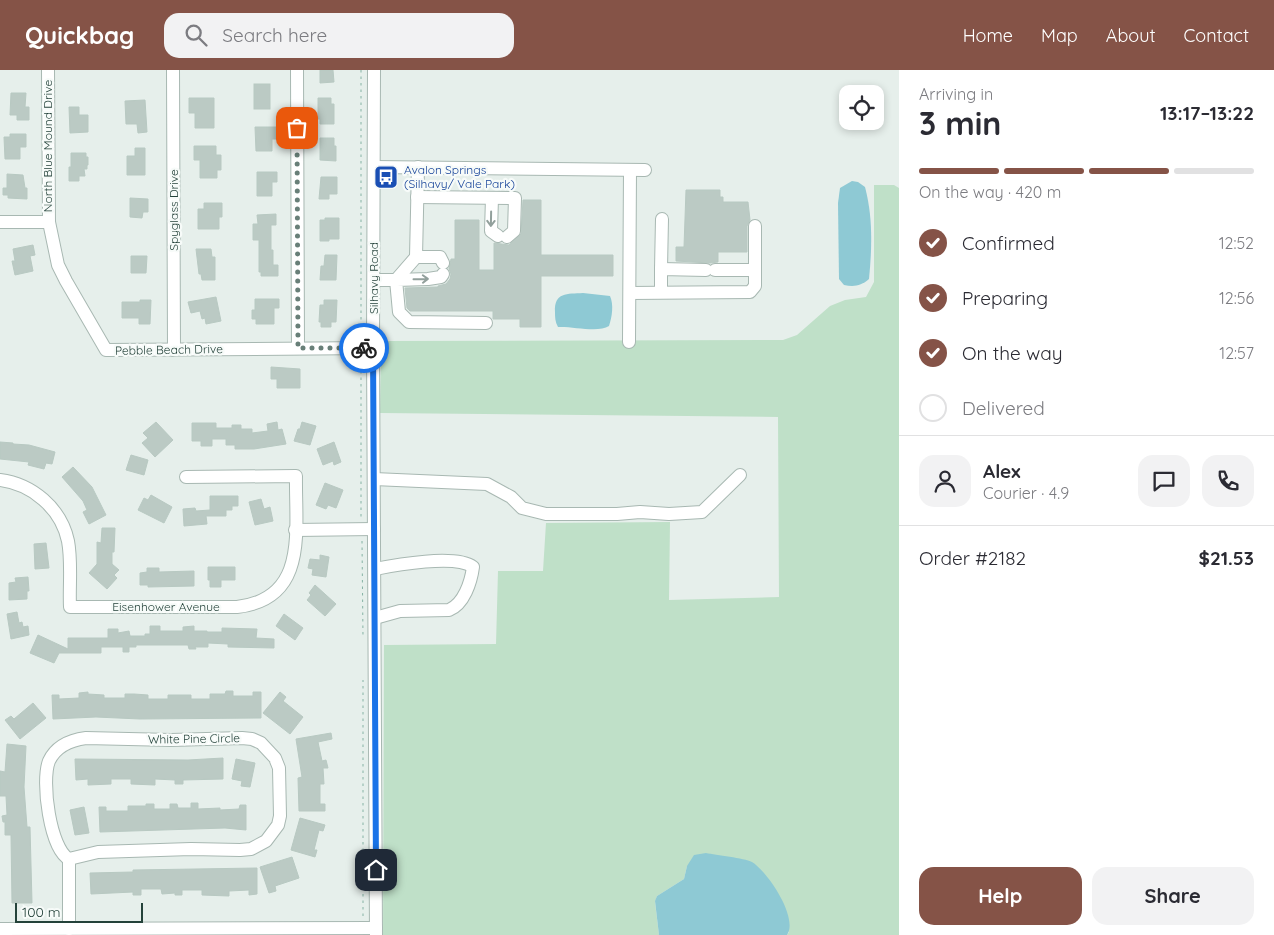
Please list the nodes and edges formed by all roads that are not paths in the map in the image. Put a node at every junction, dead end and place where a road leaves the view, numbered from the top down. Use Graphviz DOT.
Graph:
graph roads {
  1 [pos="48,70"];
  2 [pos="173,70"];
  3 [pos="297,70"];
  4 [pos="374,70"];
  5 [pos="374,166"];
  6 [pos="418,167"];
  7 [pos="630,170"];
  8 [pos="645,170"];
  9 [pos="417,197"];
  10 [pos="492,198"];
  11 [pos="662,219"];
  12 [pos="0,222"];
  13 [pos="48,222"];
  14 [pos="755,226"];
  15 [pos="416,257"];
  16 [pos="661,269"];
  17 [pos="755,270"];
  18 [pos="374,280"];
  19 [pos="396,280"];
  20 [pos="661,292"];
  21 [pos="630,293"];
  22 [pos="486,323"];
  23 [pos="629,342"];
  24 [pos="298,348"];
  25 [pos="367,348"];
  26 [pos="174,350"];
  27 [pos="740,475"];
  28 [pos="186,477"];
  29 [pos="374,479"];
  30 [pos="0,480"];
  31 [pos="368,529"];
  32 [pos="295,530"];
  33 [pos="375,569"];
  34 [pos="375,618"];
  35 [pos="68,859"];
  36 [pos="0,929"];
  37 [pos="69,929"];
  38 [pos="245,932"];
  39 [pos="376,932"];
  1 -- 13 [label="street, North Blue Mound Drive"];
  2 -- 26 [label="street, Spyglass Drive"];
  3 -- 24 [label="street"];
  4 -- 5 [label="street, Silhavy Road"];
  5 -- 6 [label="street"];
  5 -- 18 [label="street, Silhavy Road"];
  6 -- 7 [label="street"];
  6 -- 9 [label="street"];
  7 -- 8 [label="street"];
  7 -- 21 [label="street"];
  9 -- 10 [label="street"];
  9 -- 15 [label="street"];
  10 -- 10 [label="street, one-way"];
  11 -- 16 [label="street"];
  12 -- 13 [label="street"];
  13 -- 26 [label="street, Pebble Beach Drive"];
  14 -- 17 [label="street"];
  15 -- 19 [label="street"];
  19 -- 15 [label="street, one-way"];
  16 -- 17 [label="street"];
  16 -- 20 [label="street"];
  17 -- 20 [label="street"];
  18 -- 19 [label="street"];
  18 -- 25 [label="street, Silhavy Road"];
  19 -- 22 [label="street"];
  20 -- 21 [label="street"];
  21 -- 23 [label="street"];
  24 -- 25 [label="street, Pebble Beach Drive"];
  24 -- 26 [label="street, Pebble Beach Drive"];
  25 -- 29 [label="street, Silhavy Road"];
  27 -- 29 [label="street"];
  28 -- 32 [label="street"];
  29 -- 31 [label="street, Silhavy Road"];
  30 -- 32 [label="street, Eisenhower Avenue"];
  31 -- 32 [label="street"];
  31 -- 33 [label="street, Silhavy Road"];
  33 -- 34 [label="street, Silhavy Road"];
  33 -- 34 [label="street"];
  34 -- 39 [label="street, Silhavy Road"];
  35 -- 35 [label="street, White Pine Circle"];
  35 -- 37 [label="street, White Pine Circle"];
  36 -- 37 [label="street"];
  37 -- 38 [label="street"];
  38 -- 39 [label="street"];
}
